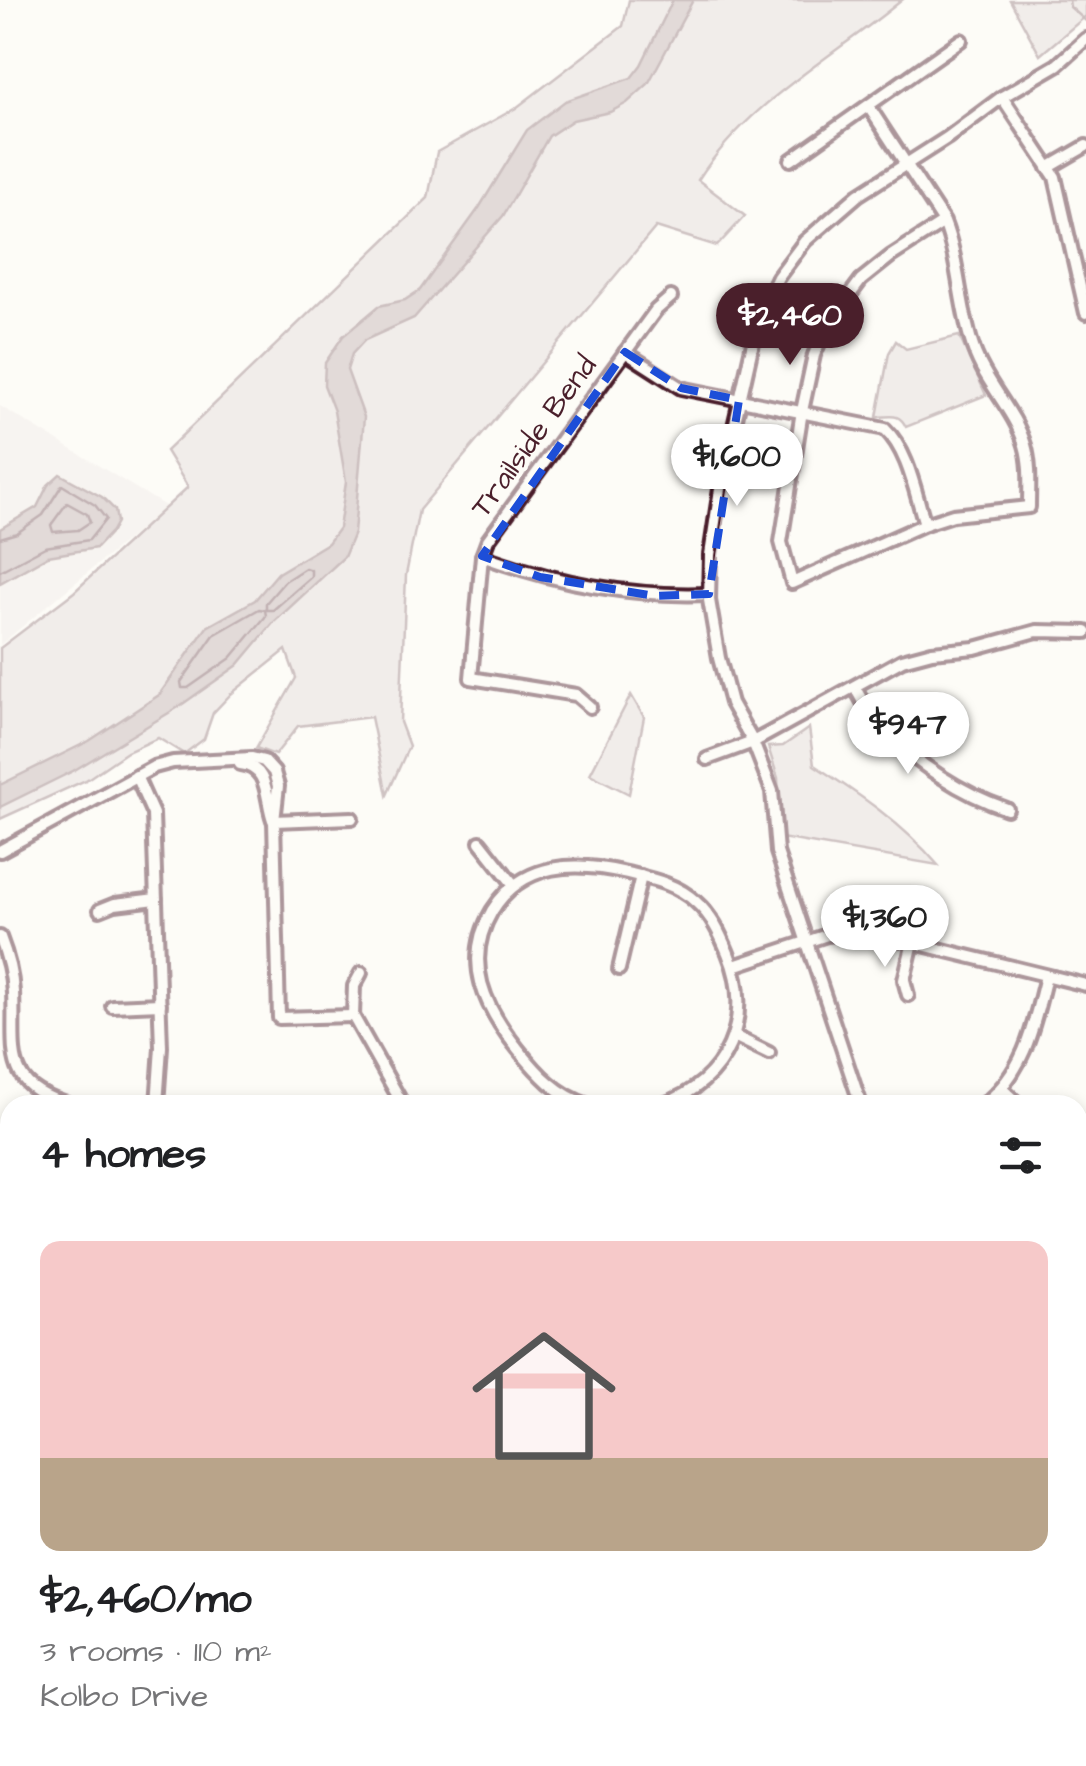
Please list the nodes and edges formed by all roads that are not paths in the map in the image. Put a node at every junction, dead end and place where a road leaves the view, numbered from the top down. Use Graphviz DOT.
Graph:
graph roads {
  1 [pos="1086,39"];
  2 [pos="960,40"];
  3 [pos="1002,97"];
  4 [pos="869,106"];
  5 [pos="1086,146"];
  6 [pos="791,160"];
  7 [pos="905,164"];
  8 [pos="1048,168"];
  9 [pos="944,222"];
  10 [pos="671,297"];
  11 [pos="1086,313"];
  12 [pos="625,352"];
  13 [pos="739,400"];
  14 [pos="802,411"];
  15 [pos="925,524"];
  16 [pos="482,556"];
  17 [pos="709,594"];
  18 [pos="1086,632"];
  19 [pos="855,688"];
  20 [pos="590,708"];
  21 [pos="753,742"];
  22 [pos="707,759"];
  23 [pos="136,776"];
  24 [pos="1007,809"];
  25 [pos="352,818"];
  26 [pos="274,821"];
  27 [pos="480,842"];
  28 [pos="0,851"];
  29 [pos="641,876"];
  30 [pos="514,885"];
  31 [pos="156,899"];
  32 [pos="100,910"];
  33 [pos="0,937"];
  34 [pos="807,941"];
  35 [pos="913,942"];
  36 [pos="734,966"];
  37 [pos="618,970"];
  38 [pos="361,973"];
  39 [pos="1046,976"];
  40 [pos="1086,985"];
  41 [pos="908,995"];
  42 [pos="160,1004"];
  43 [pos="112,1006"];
  44 [pos="353,1016"];
  45 [pos="734,1036"];
  46 [pos="769,1053"];
  47 [pos="1001,1088"];
  48 [pos="46,1095"];
  49 [pos="157,1095"];
  50 [pos="397,1095"];
  51 [pos="566,1095"];
  52 [pos="684,1095"];
  53 [pos="859,1095"];
  54 [pos="993,1095"];
  55 [pos="1008,1095"];
  1 -- 3 [label="street"];
  2 -- 4 [label="street"];
  3 -- 7 [label="street"];
  3 -- 8 [label="street"];
  4 -- 6 [label="street"];
  4 -- 7 [label="street"];
  5 -- 8 [label="street"];
  7 -- 9 [label="street"];
  7 -- 13 [label="street"];
  8 -- 11 [label="street"];
  9 -- 14 [label="street"];
  9 -- 15 [label="street"];
  10 -- 12 [label="street, Trailside Bend"];
  12 -- 13 [label="street"];
  12 -- 16 [label="street, Trailside Bend"];
  13 -- 14 [label="street"];
  13 -- 17 [label="street"];
  14 -- 15 [label="street"];
  14 -- 15 [label="street"];
  16 -- 17 [label="street"];
  16 -- 20 [label="street, Trailside Bend"];
  17 -- 21 [label="street"];
  18 -- 19 [label="street"];
  19 -- 21 [label="street"];
  19 -- 24 [label="street"];
  21 -- 22 [label="street"];
  21 -- 34 [label="street"];
  23 -- 26 [label="street"];
  23 -- 28 [label="street"];
  23 -- 31 [label="street"];
  25 -- 26 [label="street"];
  26 -- 44 [label="street"];
  27 -- 30 [label="street"];
  29 -- 30 [label="street"];
  29 -- 36 [label="street"];
  29 -- 37 [label="street"];
  30 -- 51 [label="street"];
  31 -- 32 [label="street"];
  31 -- 42 [label="street"];
  33 -- 48 [label="street"];
  34 -- 35 [label="street"];
  34 -- 36 [label="street"];
  34 -- 53 [label="street"];
  35 -- 39 [label="street"];
  35 -- 41 [label="street"];
  36 -- 45 [label="street"];
  38 -- 44 [label="street"];
  39 -- 40 [label="street"];
  39 -- 47 [label="street"];
  42 -- 43 [label="street"];
  42 -- 49 [label="street"];
  44 -- 50 [label="street"];
  45 -- 46 [label="street"];
  45 -- 52 [label="street"];
  47 -- 54 [label="street"];
  47 -- 55 [label="street"];
}
